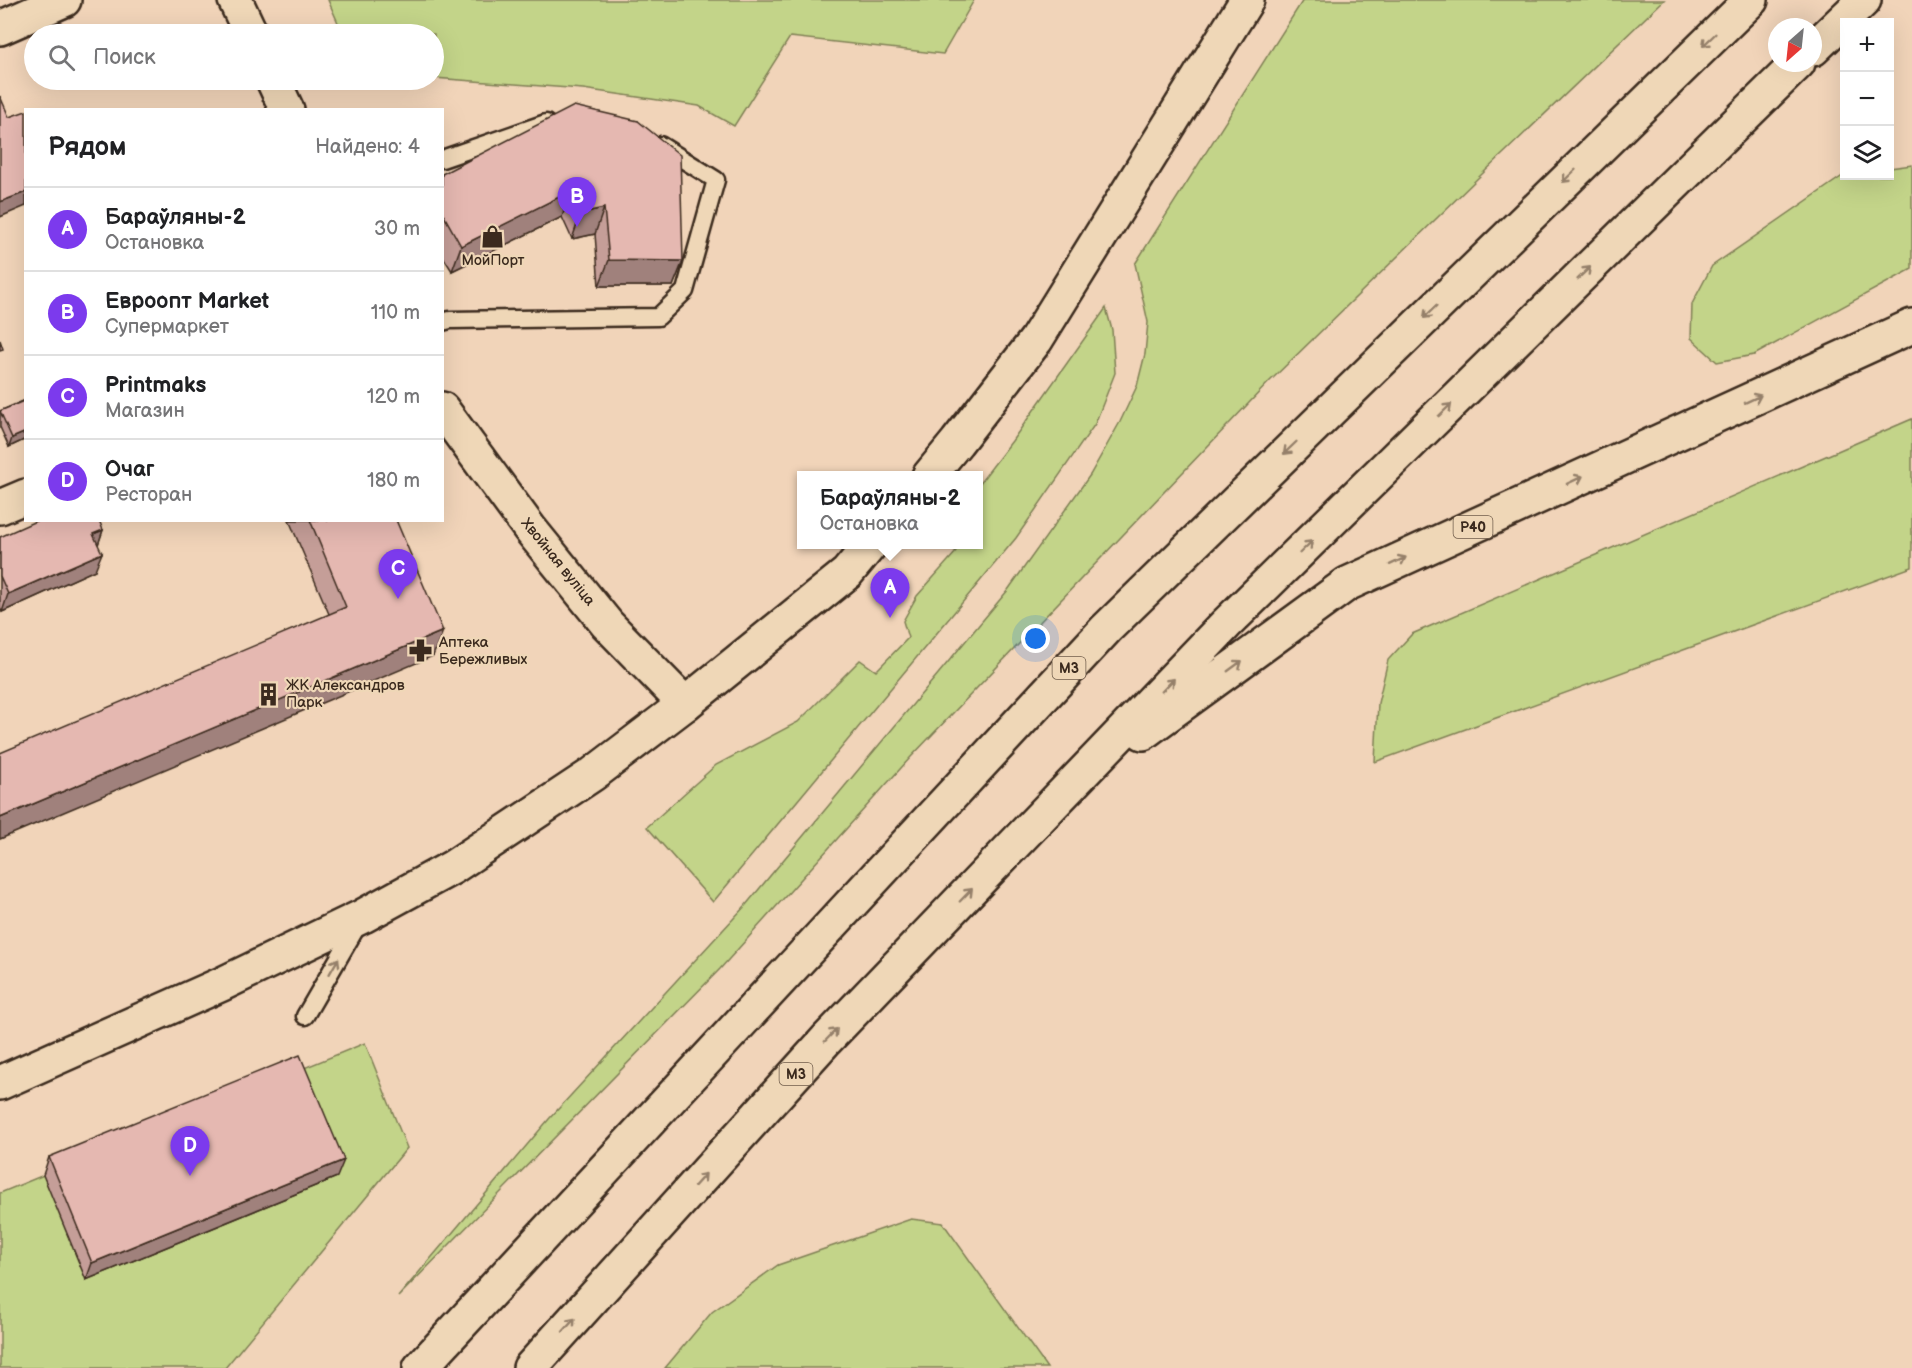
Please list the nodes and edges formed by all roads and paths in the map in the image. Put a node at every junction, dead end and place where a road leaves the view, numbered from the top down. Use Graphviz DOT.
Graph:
graph roads {
  1 [pos="64,0"];
  2 [pos="235,0"];
  3 [pos="1247,0"];
  4 [pos="1752,0"];
  5 [pos="1864,0"];
  6 [pos="246,24"];
  7 [pos="0,28"];
  8 [pos="1822,40"];
  9 [pos="1789,72"];
  10 [pos="278,90"];
  11 [pos="286,108"];
  12 [pos="559,119"];
  13 [pos="643,138"];
  14 [pos="444,158"];
  15 [pos="445,316"];
  16 [pos="1912,326"];
  17 [pos="444,412"];
  18 [pos="933,471"];
  19 [pos="24,497"];
  20 [pos="0,507"];
  21 [pos="867,549"];
  22 [pos="685,704"];
  23 [pos="1069,787"];
  24 [pos="363,916"];
  25 [pos="305,1016"];
  26 [pos="0,1083"];
  27 [pos="420,1368"];
  28 [pos="530,1368"];
  1 -- 7 [label="main road"];
  2 -- 6 [label="main road"];
  3 -- 18 [label="main road"];
  4 -- 27 [label="main road, М3, one-way"];
  5 -- 8 [label="main road"];
  23 -- 9 [label="main road, М3, one-way"];
  10 -- 11 [label="main road"];
  12 -- 14 [label="lane"];
  13 -- 15 [label="lane"];
  23 -- 16 [label="main road, Р40, one-way"];
  17 -- 22 [label="main road, Хвойная вуліца"];
  19 -- 20 [label="main road"];
  21 -- 22 [label="main road"];
  22 -- 24 [label="main road"];
  28 -- 23 [label="main road, М3, one-way"];
  25 -- 24 [label="lane, one-way"];
  24 -- 26 [label="main road"];
}
